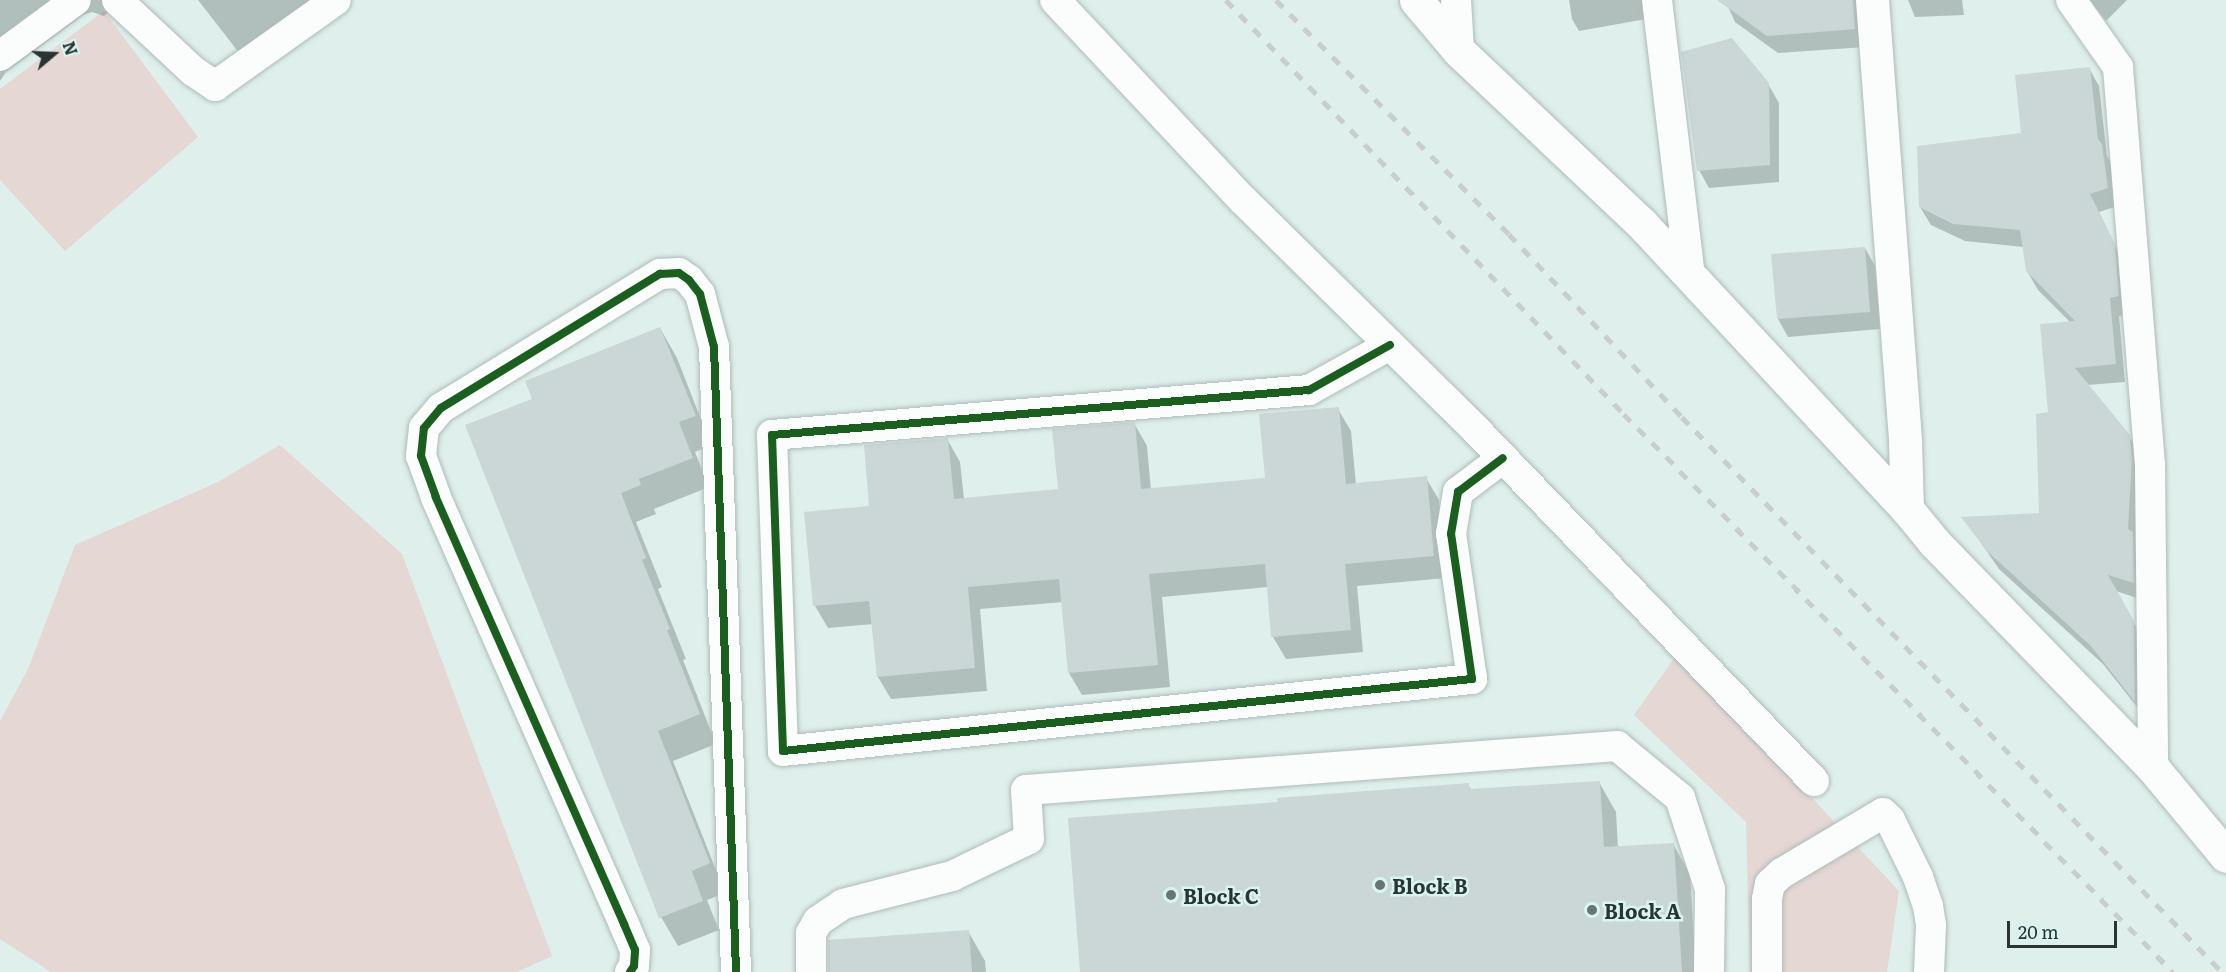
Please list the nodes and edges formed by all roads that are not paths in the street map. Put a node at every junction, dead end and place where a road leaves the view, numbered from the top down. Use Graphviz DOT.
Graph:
graph roads {
  1 [pos="76,0"];
  2 [pos="117,0"];
  3 [pos="336,0"];
  4 [pos="1055,0"];
  5 [pos="1416,0"];
  6 [pos="1456,0"];
  7 [pos="1657,0"];
  8 [pos="1872,0"];
  9 [pos="2071,0"];
  10 [pos="1459,51"];
  11 [pos="0,56"];
  12 [pos="1690,276"];
  13 [pos="1390,345"];
  14 [pos="1503,458"];
  15 [pos="1908,509"];
  16 [pos="2153,768"];
  17 [pos="1814,782"];
  18 [pos="2226,856"];
  19 [pos="630,972"];
  20 [pos="736,972"];
  21 [pos="811,972"];
  22 [pos="1709,972"];
  23 [pos="1767,972"];
  24 [pos="1929,972"];
  1 -- 11 [label="street"];
  2 -- 3 [label="street"];
  4 -- 13 [label="street"];
  5 -- 10 [label="street"];
  6 -- 10 [label="street"];
  7 -- 12 [label="street"];
  8 -- 15 [label="street"];
  9 -- 16 [label="street"];
  10 -- 12 [label="street"];
  12 -- 15 [label="street"];
  13 -- 14 [label="street"];
  13 -- 14 [label="street"];
  14 -- 17 [label="street"];
  15 -- 16 [label="street"];
  16 -- 18 [label="street"];
  19 -- 20 [label="street"];
  21 -- 22 [label="street"];
  23 -- 24 [label="street"];
}
